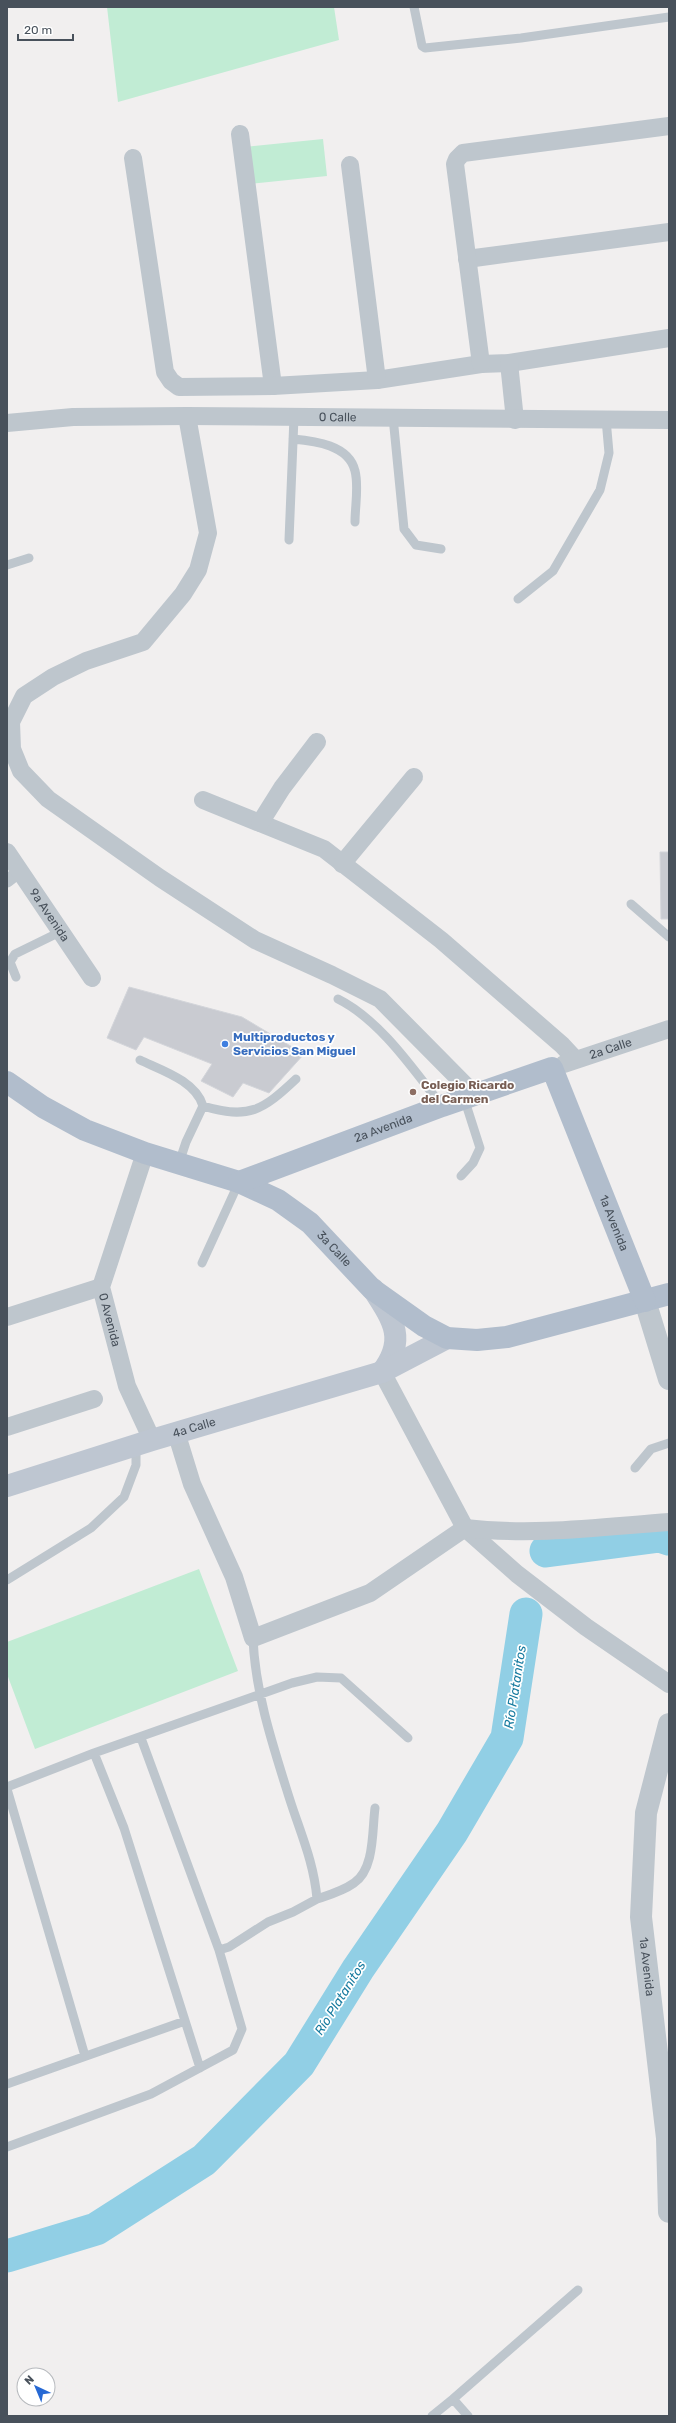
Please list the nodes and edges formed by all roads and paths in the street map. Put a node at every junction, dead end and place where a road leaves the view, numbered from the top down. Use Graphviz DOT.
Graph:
graph roads {
  1 [pos="414,7"];
  2 [pos="669,17"];
  3 [pos="669,126"];
  4 [pos="240,134"];
  5 [pos="133,158"];
  6 [pos="350,165"];
  7 [pos="669,232"];
  8 [pos="468,259"];
  9 [pos="669,338"];
  10 [pos="509,363"];
  11 [pos="481,364"];
  12 [pos="378,380"];
  13 [pos="273,386"];
  14 [pos="187,416"];
  15 [pos="294,417"];
  16 [pos="393,417"];
  17 [pos="606,419"];
  18 [pos="515,420"];
  19 [pos="669,420"];
  20 [pos="7,423"];
  21 [pos="293,440"];
  22 [pos="355,522"];
  23 [pos="289,540"];
  24 [pos="441,548"];
  25 [pos="29,558"];
  26 [pos="7,565"];
  27 [pos="518,599"];
  28 [pos="317,742"];
  29 [pos="414,777"];
  30 [pos="203,800"];
  31 [pos="260,823"];
  32 [pos="7,852"];
  33 [pos="342,864"];
  34 [pos="14,876"];
  35 [pos="631,904"];
  36 [pos="60,932"];
  37 [pos="669,937"];
  38 [pos="16,977"];
  39 [pos="92,978"];
  40 [pos="338,999"];
  41 [pos="669,1029"];
  42 [pos="575,1059"];
  43 [pos="140,1060"];
  44 [pos="552,1068"];
  45 [pos="296,1079"];
  46 [pos="7,1082"];
  47 [pos="469,1097"];
  48 [pos="203,1106"];
  49 [pos="442,1106"];
  50 [pos="145,1153"];
  51 [pos="179,1164"];
  52 [pos="461,1176"];
  53 [pos="239,1182"];
  54 [pos="202,1263"];
  55 [pos="101,1287"];
  56 [pos="372,1288"];
  57 [pos="669,1294"];
  58 [pos="645,1301"];
  59 [pos="7,1316"];
  60 [pos="447,1338"];
  61 [pos="382,1372"];
  62 [pos="669,1379"];
  63 [pos="94,1399"];
  64 [pos="7,1427"];
  65 [pos="176,1432"];
  66 [pos="144,1442"];
  67 [pos="669,1443"];
  68 [pos="635,1468"];
  69 [pos="7,1486"];
  70 [pos="669,1522"];
  71 [pos="466,1528"];
  72 [pos="7,1580"];
  73 [pos="253,1638"];
  74 [pos="669,1684"];
  75 [pos="260,1695"];
  76 [pos="669,1724"];
  77 [pos="141,1738"];
  78 [pos="408,1738"];
  79 [pos="94,1752"];
  80 [pos="7,1788"];
  81 [pos="374,1808"];
  82 [pos="317,1899"];
  83 [pos="219,1950"];
  84 [pos="185,2021"];
  85 [pos="85,2056"];
  86 [pos="200,2068"];
  87 [pos="7,2084"];
  88 [pos="668,2138"];
  89 [pos="7,2147"];
  90 [pos="669,2212"];
  91 [pos="578,2290"];
  92 [pos="453,2398"];
  93 [pos="432,2416"];
  94 [pos="468,2416"];
  1 -- 2 [label="lane"];
  3 -- 8 [label="street"];
  4 -- 13 [label="street"];
  5 -- 13 [label="street"];
  6 -- 12 [label="street"];
  7 -- 8 [label="street"];
  8 -- 11 [label="street"];
  9 -- 10 [label="street"];
  10 -- 11 [label="street"];
  10 -- 18 [label="street"];
  11 -- 12 [label="street"];
  12 -- 13 [label="street"];
  14 -- 15 [label="street, 0 Calle"];
  14 -- 20 [label="street, 0 Calle"];
  14 -- 47 [label="street"];
  15 -- 16 [label="street, 0 Calle"];
  15 -- 21 [label="lane"];
  16 -- 18 [label="street, 0 Calle"];
  16 -- 24 [label="lane"];
  17 -- 18 [label="street, 0 Calle"];
  17 -- 19 [label="street, 0 Calle"];
  17 -- 27 [label="lane"];
  21 -- 22 [label="lane"];
  21 -- 23 [label="lane"];
  25 -- 26 [label="lane"];
  28 -- 31 [label="street"];
  29 -- 33 [label="street"];
  30 -- 31 [label="street"];
  31 -- 33 [label="street"];
  32 -- 34 [label="street, 9a Avenida"];
  33 -- 42 [label="street"];
  34 -- 36 [label="street, 9a Avenida"];
  35 -- 37 [label="lane"];
  36 -- 38 [label="lane"];
  36 -- 39 [label="street, 9a Avenida"];
  40 -- 49 [label="lane"];
  41 -- 42 [label="street, 2a Calle"];
  42 -- 44 [label="street, 2a Calle"];
  43 -- 48 [label="lane"];
  44 -- 47 [label="main road, 2a Avenida"];
  44 -- 58 [label="main road, 1a Avenida"];
  45 -- 48 [label="lane"];
  46 -- 50 [label="main road, 3a Calle"];
  47 -- 49 [label="main road, 2a Avenida"];
  47 -- 52 [label="lane"];
  48 -- 51 [label="lane"];
  49 -- 53 [label="main road, 2a Avenida"];
  50 -- 51 [label="main road, 3a Calle"];
  50 -- 55 [label="street, 0 Avenida"];
  51 -- 53 [label="main road, 3a Calle"];
  53 -- 54 [label="lane"];
  53 -- 56 [label="main road, 3a Calle"];
  55 -- 59 [label="street"];
  55 -- 66 [label="street, 0 Avenida"];
  56 -- 60 [label="main road, 3a Calle"];
  56 -- 61 [label="main road"];
  57 -- 58 [label="main road, 3a Calle"];
  58 -- 60 [label="main road, 3a Calle"];
  58 -- 62 [label="street, 1a Avenida"];
  60 -- 61 [label="main road, 4a Calle"];
  61 -- 65 [label="main road, 4a Calle"];
  61 -- 71 [label="street"];
  63 -- 64 [label="street"];
  65 -- 66 [label="main road, 4a Calle"];
  65 -- 73 [label="street"];
  66 -- 69 [label="main road, 4a Calle"];
  66 -- 72 [label="lane"];
  67 -- 68 [label="lane"];
  70 -- 71 [label="street"];
  71 -- 73 [label="street"];
  71 -- 74 [label="street"];
  73 -- 75 [label="lane"];
  75 -- 77 [label="lane"];
  75 -- 78 [label="lane"];
  75 -- 82 [label="lane"];
  76 -- 88 [label="street, 1a Avenida"];
  77 -- 79 [label="lane"];
  77 -- 83 [label="lane"];
  79 -- 80 [label="lane"];
  79 -- 84 [label="lane"];
  80 -- 85 [label="lane"];
  81 -- 82 [label="lane"];
  82 -- 83 [label="lane"];
  83 -- 86 [label="lane"];
  84 -- 85 [label="lane"];
  84 -- 86 [label="lane"];
  85 -- 87 [label="lane"];
  86 -- 89 [label="lane"];
  88 -- 90 [label="street, 1a Avenida"];
  91 -- 92 [label="lane"];
  92 -- 93 [label="lane"];
  92 -- 94 [label="lane"];
}
